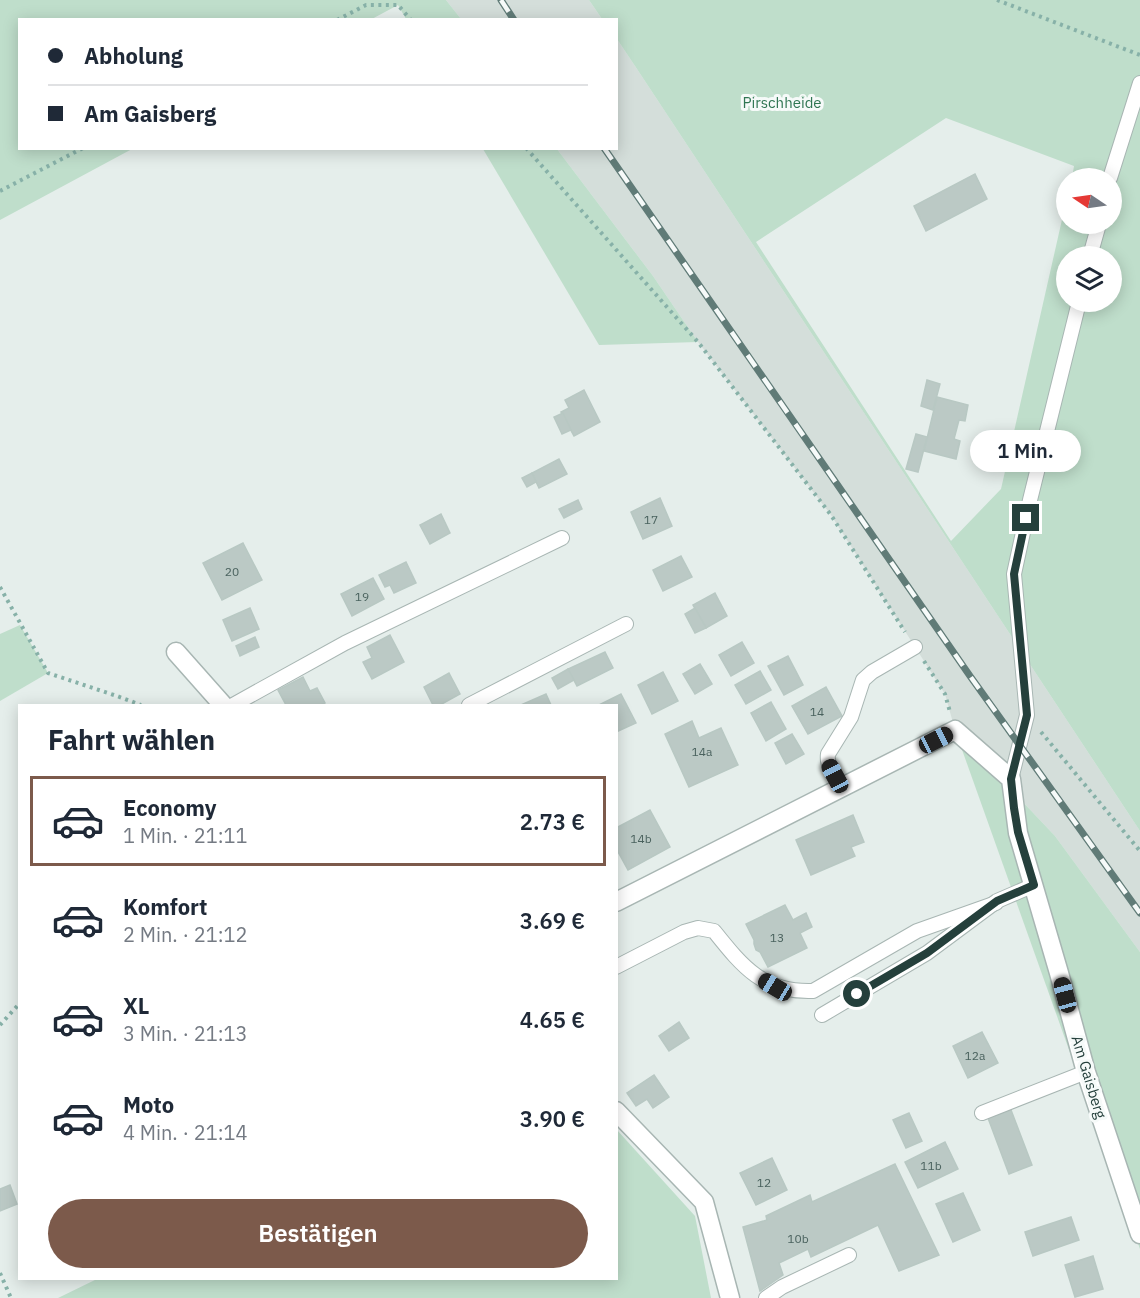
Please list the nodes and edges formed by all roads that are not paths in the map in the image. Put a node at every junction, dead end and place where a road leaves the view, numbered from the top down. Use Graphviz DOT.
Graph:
graph roads {
  1 [pos="1140,83"];
  2 [pos="1113,168"];
  3 [pos="1076,312"];
  4 [pos="562,538"];
  5 [pos="626,624"];
  6 [pos="915,647"];
  7 [pos="176,652"];
  8 [pos="223,704"];
  9 [pos="235,704"];
  10 [pos="472,704"];
  11 [pos="1011,779"];
  12 [pos="841,788"];
  13 [pos="1034,885"];
  14 [pos="618,901"];
  15 [pos="996,903"];
  16 [pos="618,966"];
  17 [pos="822,1015"];
  18 [pos="1086,1072"];
  19 [pos="982,1113"];
  20 [pos="618,1114"];
  21 [pos="1140,1234"];
  22 [pos="849,1255"];
  23 [pos="730,1298"];
  24 [pos="766,1298"];
  1 -- 2 [label="lane"];
  3 -- 11 [label="lane, Am Gaisberg"];
  4 -- 9 [label="lane"];
  5 -- 10 [label="lane"];
  6 -- 12 [label="lane"];
  7 -- 8 [label="street"];
  11 -- 12 [label="street"];
  11 -- 13 [label="street, Am Gaisberg"];
  12 -- 14 [label="street"];
  13 -- 15 [label="lane"];
  13 -- 18 [label="street, Am Gaisberg"];
  15 -- 16 [label="lane"];
  15 -- 17 [label="lane"];
  18 -- 19 [label="lane"];
  18 -- 21 [label="street, Am Gaisberg"];
  20 -- 23 [label="street"];
  22 -- 24 [label="lane"];
}
